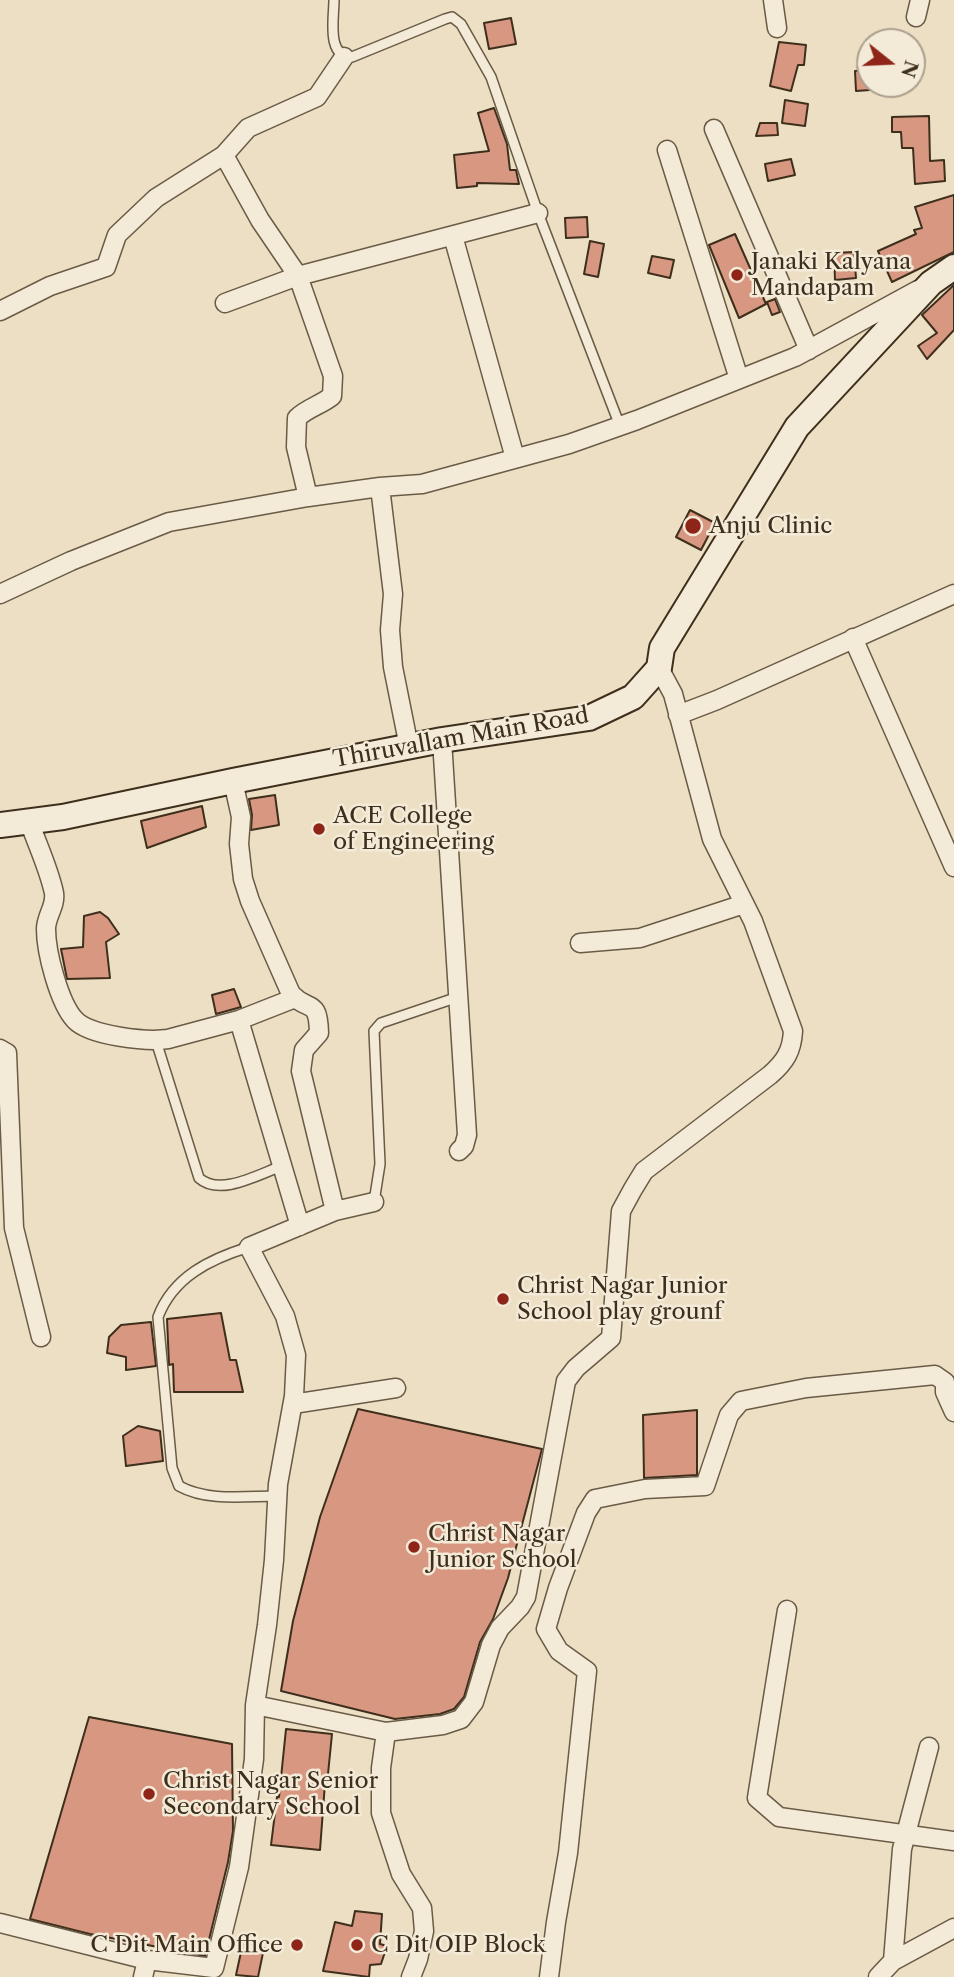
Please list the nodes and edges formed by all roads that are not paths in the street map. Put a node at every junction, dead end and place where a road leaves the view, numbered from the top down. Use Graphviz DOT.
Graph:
graph roads {
  1 [pos="334,0"];
  2 [pos="774,0"];
  3 [pos="777,28"];
  4 [pos="344,57"];
  5 [pos="714,128"];
  6 [pos="667,150"];
  7 [pos="225,155"];
  8 [pos="538,213"];
  9 [pos="453,236"];
  10 [pos="954,267"];
  11 [pos="298,276"];
  12 [pos="931,283"];
  13 [pos="225,303"];
  14 [pos="0,311"];
  15 [pos="808,350"];
  16 [pos="739,379"];
  17 [pos="621,426"];
  18 [pos="515,458"];
  19 [pos="380,487"];
  20 [pos="308,497"];
  21 [pos="0,594"];
  22 [pos="954,594"];
  23 [pos="853,638"];
  24 [pos="659,668"];
  25 [pos="678,715"];
  26 [pos="442,740"];
  27 [pos="409,747"];
  28 [pos="233,781"];
  29 [pos="29,821"];
  30 [pos="0,825"];
  31 [pos="954,867"];
  32 [pos="744,904"];
  33 [pos="580,943"];
  34 [pos="458,997"];
  35 [pos="295,998"];
  36 [pos="239,1020"];
  37 [pos="156,1041"];
  38 [pos="0,1049"];
  39 [pos="459,1151"];
  40 [pos="282,1166"];
  41 [pos="374,1202"];
  42 [pos="335,1211"];
  43 [pos="300,1226"];
  44 [pos="249,1247"];
  45 [pos="41,1337"];
  46 [pos="397,1388"];
  47 [pos="293,1404"];
  48 [pos="954,1412"];
  49 [pos="278,1496"];
  50 [pos="786,1610"];
  51 [pos="255,1705"];
  52 [pos="386,1732"];
  53 [pos="929,1747"];
  54 [pos="906,1836"];
  55 [pos="954,1841"];
  56 [pos="0,1923"];
  57 [pos="954,1928"];
  58 [pos="893,1961"];
  59 [pos="145,1969"];
  60 [pos="219,1972"];
  61 [pos="411,1977"];
  62 [pos="549,1977"];
  63 [pos="878,1977"];
  1 -- 4 [label="lane"];
  2 -- 3 [label="street"];
  4 -- 7 [label="street"];
  4 -- 8 [label="lane"];
  5 -- 15 [label="street"];
  6 -- 16 [label="street"];
  7 -- 11 [label="street"];
  7 -- 14 [label="street"];
  8 -- 9 [label="street"];
  8 -- 17 [label="lane"];
  9 -- 11 [label="street"];
  9 -- 18 [label="street"];
  10 -- 12 [label="main road, Thiruvallam Main Road"];
  11 -- 13 [label="street"];
  11 -- 20 [label="street"];
  12 -- 15 [label="street"];
  12 -- 24 [label="main road, Thiruvallam Main Road"];
  15 -- 16 [label="street"];
  16 -- 17 [label="street"];
  17 -- 18 [label="street"];
  18 -- 19 [label="street"];
  19 -- 20 [label="street"];
  19 -- 27 [label="street"];
  20 -- 21 [label="street"];
  22 -- 23 [label="street"];
  23 -- 25 [label="street"];
  23 -- 31 [label="street"];
  24 -- 25 [label="street"];
  24 -- 26 [label="main road, Thiruvallam Main Road"];
  25 -- 32 [label="street"];
  26 -- 27 [label="main road, Thiruvallam Main Road"];
  26 -- 34 [label="street"];
  27 -- 28 [label="main road, Thiruvallam Main Road"];
  28 -- 29 [label="main road, Thiruvallam Main Road"];
  28 -- 35 [label="street"];
  29 -- 30 [label="main road, Thiruvallam Main Road"];
  29 -- 37 [label="street"];
  32 -- 33 [label="street"];
  32 -- 52 [label="street"];
  34 -- 39 [label="street"];
  34 -- 41 [label="lane"];
  35 -- 36 [label="street"];
  35 -- 42 [label="street"];
  36 -- 37 [label="street"];
  36 -- 40 [label="street"];
  37 -- 40 [label="lane"];
  38 -- 45 [label="street"];
  40 -- 43 [label="street"];
  41 -- 42 [label="street"];
  42 -- 43 [label="street"];
  43 -- 44 [label="street"];
  44 -- 47 [label="street"];
  44 -- 49 [label="lane"];
  46 -- 47 [label="street"];
  47 -- 49 [label="street"];
  48 -- 62 [label="street"];
  49 -- 51 [label="street"];
  50 -- 54 [label="street"];
  51 -- 52 [label="street"];
  51 -- 60 [label="street"];
  52 -- 61 [label="street"];
  53 -- 54 [label="street"];
  54 -- 55 [label="street"];
  54 -- 58 [label="street"];
  56 -- 59 [label="street"];
  57 -- 58 [label="street"];
  58 -- 63 [label="street"];
  59 -- 60 [label="street"];
}
